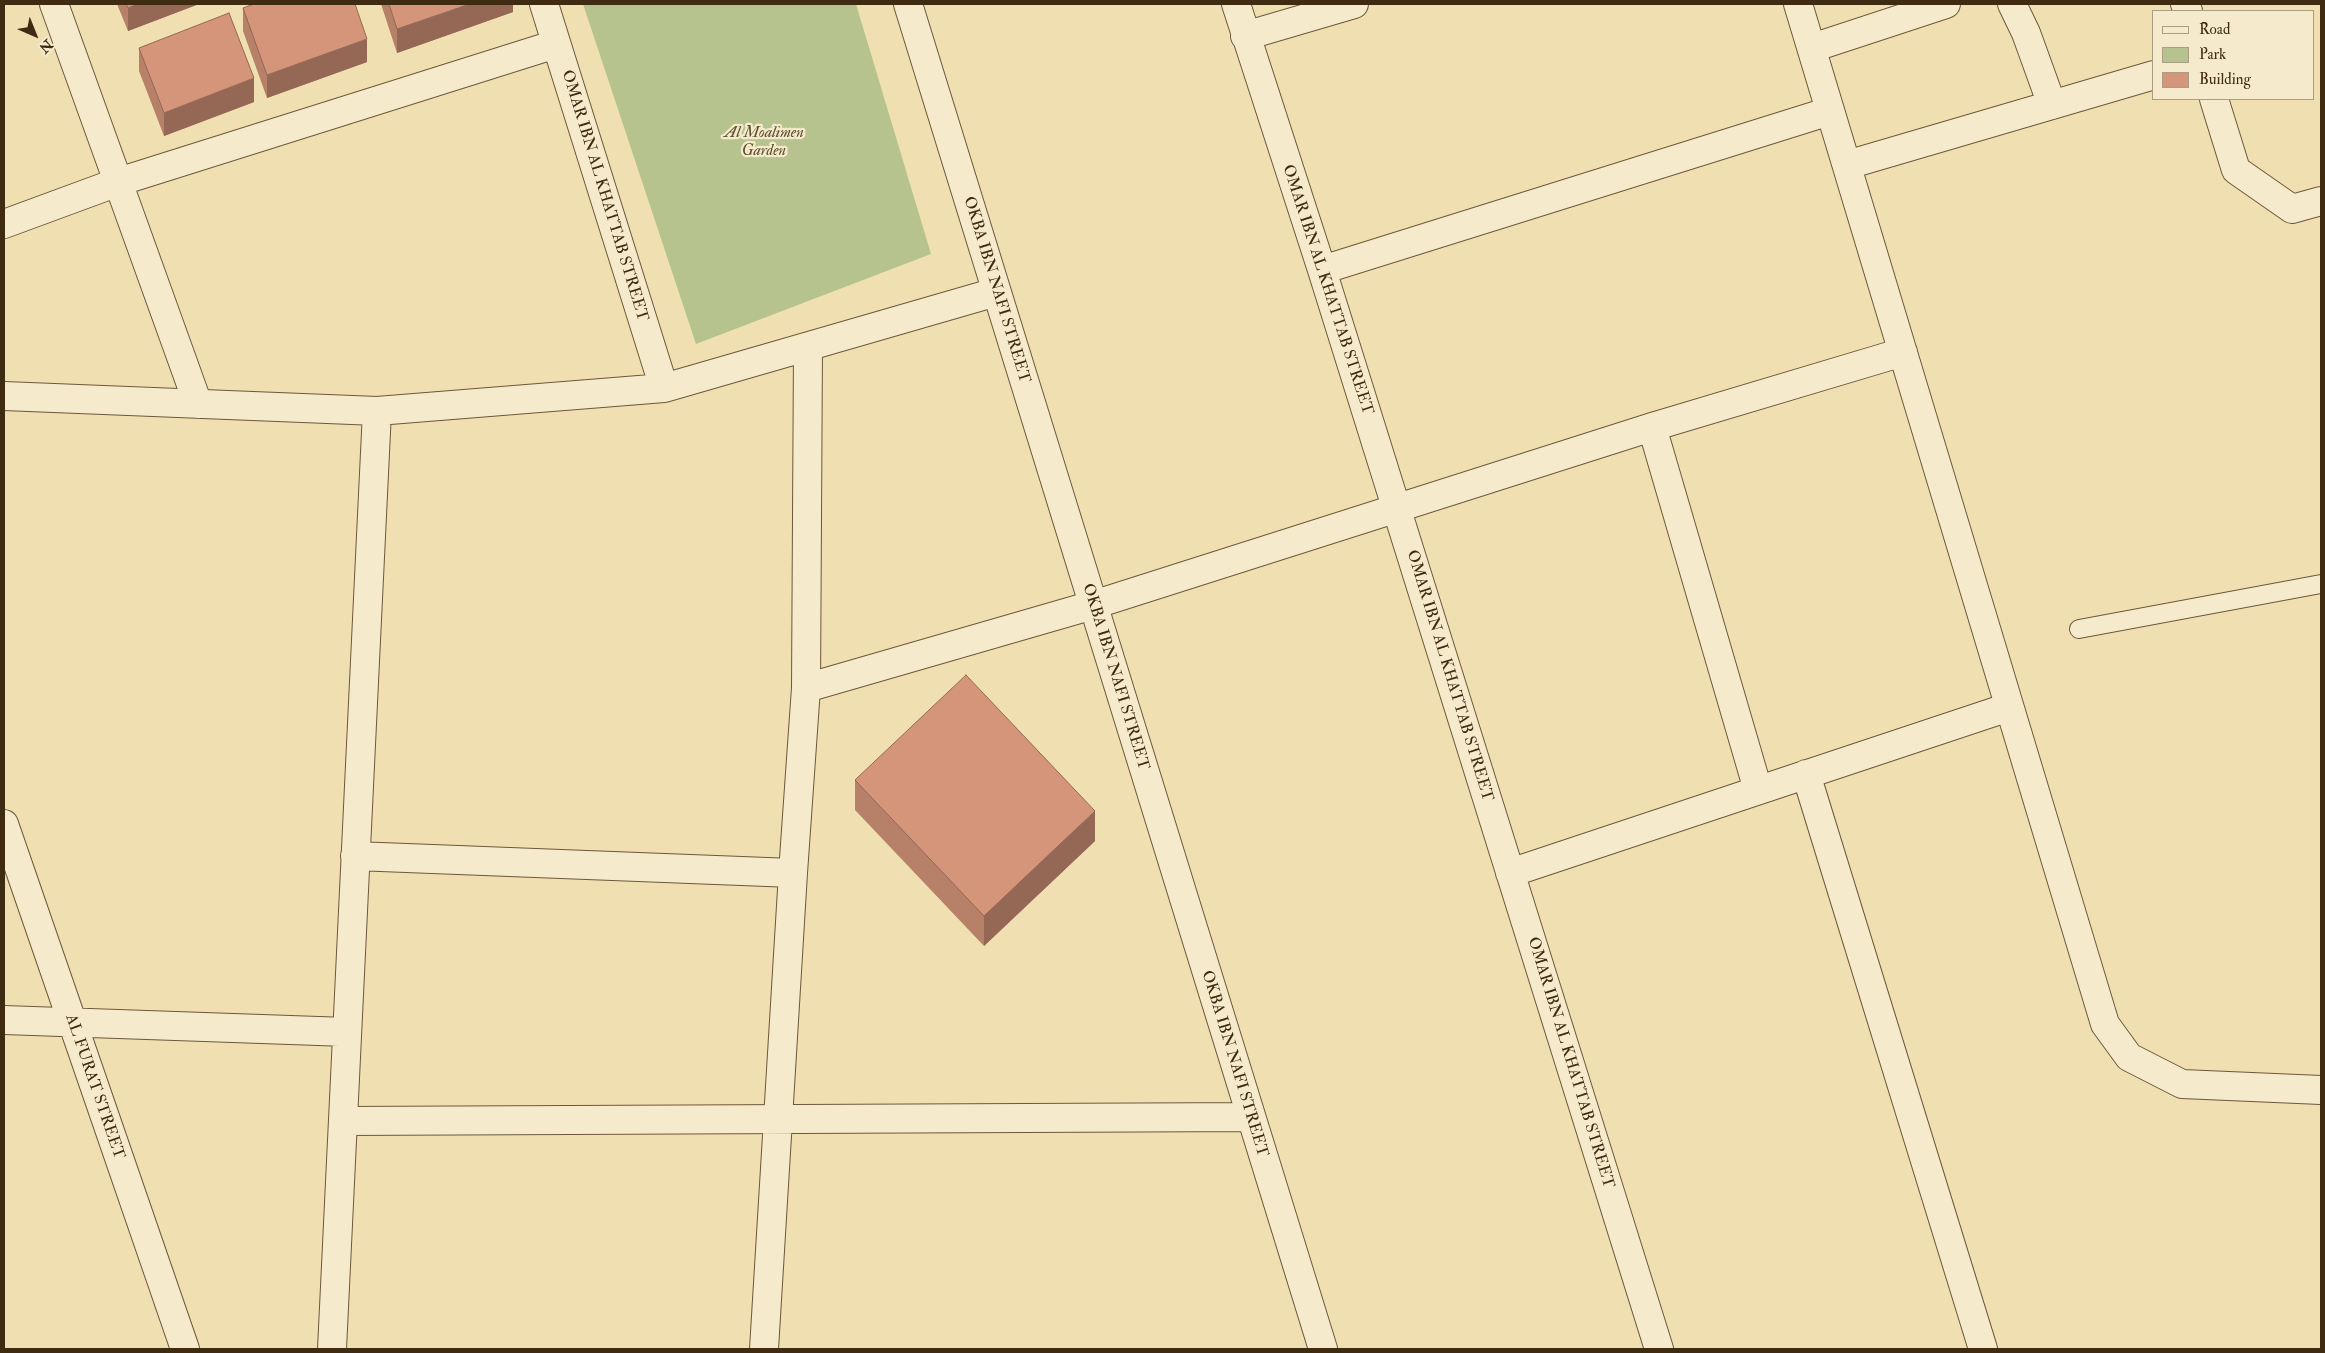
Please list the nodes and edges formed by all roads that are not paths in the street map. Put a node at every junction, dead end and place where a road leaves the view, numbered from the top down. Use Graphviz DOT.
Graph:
graph roads {
  1 [pos="54,4"];
  2 [pos="544,4"];
  3 [pos="908,4"];
  4 [pos="1236,4"];
  5 [pos="1354,4"];
  6 [pos="1798,4"];
  7 [pos="1946,4"];
  8 [pos="2012,4"];
  9 [pos="1245,36"];
  10 [pos="556,44"];
  11 [pos="1812,48"];
  12 [pos="2152,76"];
  13 [pos="2214,100"];
  14 [pos="2052,105"];
  15 [pos="1830,111"];
  16 [pos="1847,165"];
  17 [pos="118,182"];
  18 [pos="2321,201"];
  19 [pos="4,224"];
  20 [pos="1322,270"];
  21 [pos="996,292"];
  22 [pos="808,347"];
  23 [pos="1903,352"];
  24 [pos="664,388"];
  25 [pos="4,396"];
  26 [pos="198,404"];
  27 [pos="377,411"];
  28 [pos="1652,427"];
  29 [pos="1396,508"];
  30 [pos="2321,584"];
  31 [pos="1093,605"];
  32 [pos="2079,629"];
  33 [pos="806,688"];
  34 [pos="2009,707"];
  35 [pos="1806,774"];
  36 [pos="1758,790"];
  37 [pos="4,824"];
  38 [pos="355,856"];
  39 [pos="793,873"];
  40 [pos="1510,873"];
  41 [pos="4,1020"];
  42 [pos="72,1023"];
  43 [pos="347,1032"];
  44 [pos="2321,1090"];
  45 [pos="1251,1117"];
  46 [pos="778,1118"];
  47 [pos="343,1121"];
  48 [pos="185,1349"];
  49 [pos="332,1349"];
  50 [pos="764,1349"];
  51 [pos="1323,1349"];
  52 [pos="1659,1349"];
  53 [pos="1983,1349"];
  1 -- 17 [label="street"];
  2 -- 10 [label="street, OMAR IBN AL KHATTAB STREET"];
  3 -- 21 [label="street, OKBA IBN NAFI STREET"];
  4 -- 9 [label="street, OMAR IBN AL KHATTAB STREET"];
  5 -- 9 [label="street"];
  6 -- 11 [label="street"];
  7 -- 11 [label="street"];
  8 -- 14 [label="street"];
  9 -- 20 [label="street, OMAR IBN AL KHATTAB STREET"];
  10 -- 17 [label="street"];
  10 -- 24 [label="street, OMAR IBN AL KHATTAB STREET"];
  11 -- 15 [label="street"];
  12 -- 14 [label="street"];
  13 -- 18 [label="street"];
  14 -- 16 [label="street"];
  15 -- 16 [label="street"];
  15 -- 20 [label="street"];
  16 -- 23 [label="street"];
  17 -- 19 [label="street"];
  17 -- 26 [label="street"];
  20 -- 29 [label="street, OMAR IBN AL KHATTAB STREET"];
  21 -- 22 [label="street"];
  21 -- 31 [label="street, OKBA IBN NAFI STREET"];
  22 -- 24 [label="street"];
  22 -- 33 [label="street"];
  23 -- 28 [label="street"];
  23 -- 34 [label="street"];
  24 -- 27 [label="street"];
  25 -- 26 [label="street"];
  26 -- 27 [label="street"];
  27 -- 38 [label="street"];
  28 -- 29 [label="street"];
  28 -- 36 [label="street"];
  29 -- 31 [label="street"];
  29 -- 40 [label="street, OMAR IBN AL KHATTAB STREET"];
  30 -- 32 [label="lane"];
  31 -- 33 [label="street"];
  31 -- 45 [label="street, OKBA IBN NAFI STREET"];
  33 -- 39 [label="street"];
  34 -- 35 [label="street"];
  34 -- 44 [label="street"];
  35 -- 36 [label="street"];
  35 -- 53 [label="street"];
  36 -- 40 [label="street"];
  37 -- 42 [label="street, AL FURAT STREET"];
  38 -- 39 [label="street"];
  38 -- 43 [label="street"];
  39 -- 46 [label="street"];
  40 -- 52 [label="street, OMAR IBN AL KHATTAB STREET"];
  41 -- 42 [label="street"];
  42 -- 43 [label="street"];
  42 -- 48 [label="street, AL FURAT STREET"];
  43 -- 47 [label="street"];
  45 -- 46 [label="street"];
  45 -- 51 [label="street, OKBA IBN NAFI STREET"];
  46 -- 47 [label="street"];
  46 -- 50 [label="street"];
  47 -- 49 [label="street"];
}
